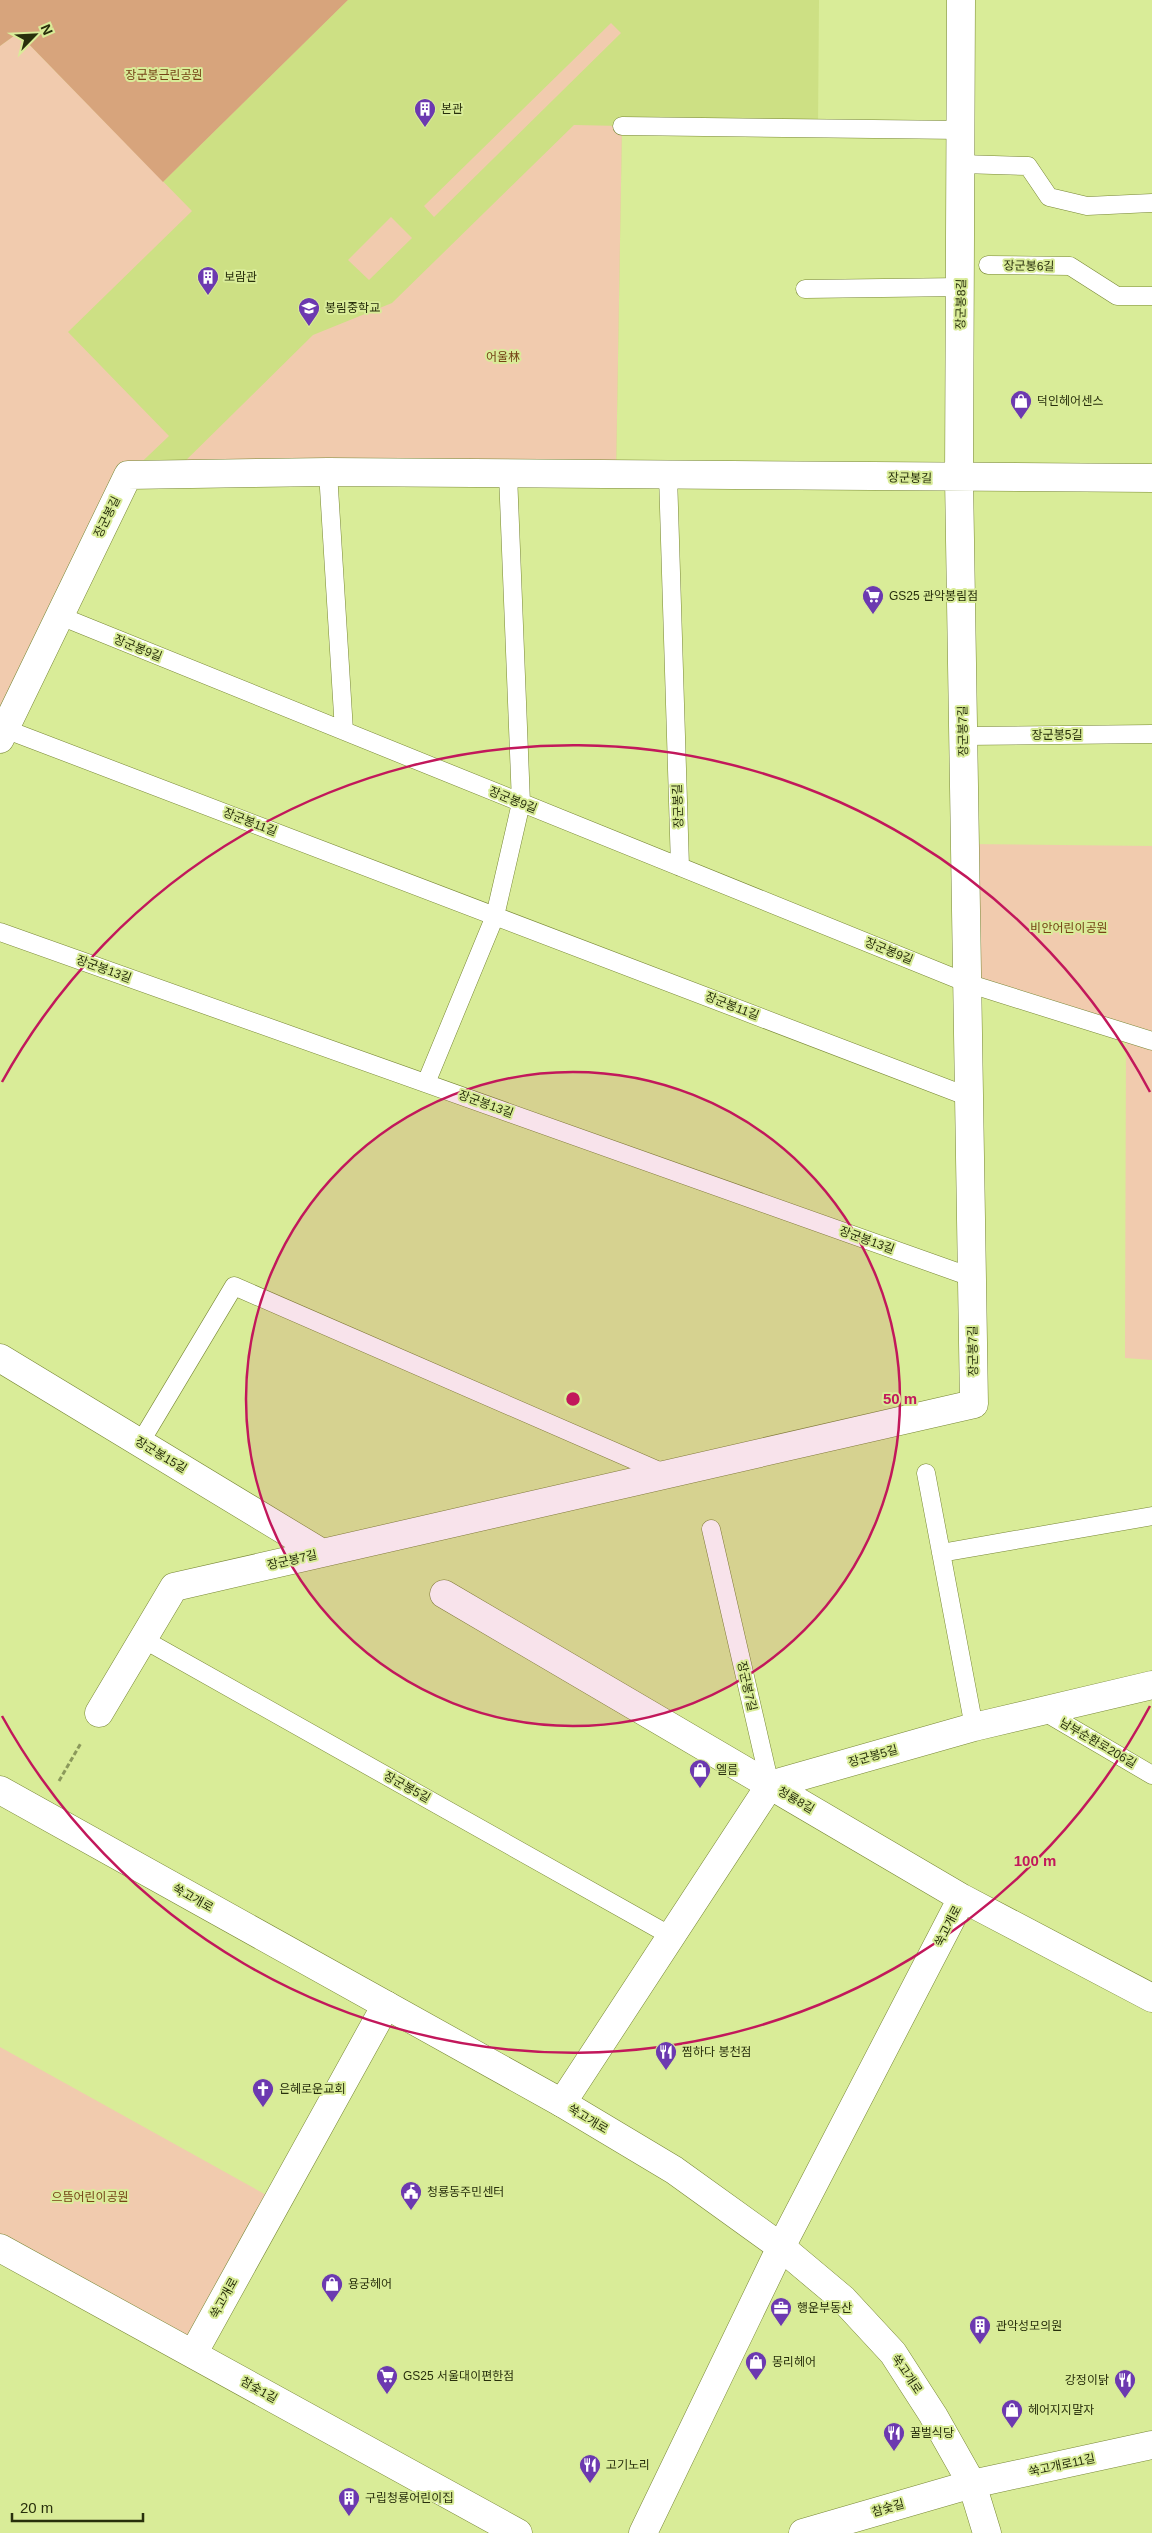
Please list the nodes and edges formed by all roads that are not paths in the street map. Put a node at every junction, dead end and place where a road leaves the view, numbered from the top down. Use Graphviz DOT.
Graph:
graph roads {
  1 [pos="961,0"];
  2 [pos="622,126"];
  3 [pos="962,130"];
  4 [pos="961,164"];
  5 [pos="1152,203"];
  6 [pos="988,265"];
  7 [pos="961,287"];
  8 [pos="806,289"];
  9 [pos="1152,296"];
  10 [pos="328,472"];
  11 [pos="508,474"];
  12 [pos="668,475"];
  13 [pos="959,478"];
  14 [pos="1152,478"];
  15 [pos="60,616"];
  16 [pos="344,731"];
  17 [pos="2,734"];
  18 [pos="1152,734"];
  19 [pos="963,736"];
  20 [pos="521,803"];
  21 [pos="680,866"];
  22 [pos="495,916"];
  23 [pos="0,932"];
  24 [pos="967,983"];
  25 [pos="1152,1042"];
  26 [pos="426,1083"];
  27 [pos="969,1096"];
  28 [pos="971,1277"];
  29 [pos="0,1358"];
  30 [pos="140,1443"];
  31 [pos="666,1474"];
  32 [pos="926,1474"];
  33 [pos="1152,1516"];
  34 [pos="711,1529"];
  35 [pos="322,1553"];
  36 [pos="941,1553"];
  37 [pos="444,1594"];
  38 [pos="143,1639"];
  39 [pos="1152,1685"];
  40 [pos="1043,1711"];
  41 [pos="99,1713"];
  42 [pos="974,1727"];
  43 [pos="1152,1775"];
  44 [pos="770,1785"];
  45 [pos="0,1790"];
  46 [pos="962,1898"];
  47 [pos="671,1936"];
  48 [pos="1152,1998"];
  49 [pos="386,2005"];
  50 [pos="562,2103"];
  51 [pos="781,2247"];
  52 [pos="0,2248"];
  53 [pos="193,2354"];
  54 [pos="1152,2445"];
  55 [pos="972,2484"];
  56 [pos="518,2533"];
  57 [pos="643,2533"];
  58 [pos="804,2533"];
  59 [pos="987,2533"];
  1 -- 3 [label="street, 장군봉8길"];
  2 -- 3 [label="lane"];
  3 -- 4 [label="street, 장군봉8길"];
  4 -- 5 [label="lane"];
  4 -- 7 [label="street, 장군봉8길"];
  6 -- 9 [label="lane, 장군봉6길"];
  7 -- 8 [label="lane"];
  7 -- 13 [label="street, 장군봉8길"];
  10 -- 11 [label="street, 장군봉길"];
  10 -- 15 [label="street, 장군봉길"];
  10 -- 16 [label="lane"];
  11 -- 12 [label="street, 장군봉길"];
  11 -- 20 [label="lane"];
  12 -- 13 [label="street, 장군봉길"];
  12 -- 21 [label="lane, 장군봉길"];
  13 -- 14 [label="street, 장군봉길"];
  13 -- 19 [label="street, 장군봉7길"];
  15 -- 16 [label="lane, 장군봉9길"];
  15 -- 17 [label="street, 장군봉길"];
  16 -- 20 [label="lane, 장군봉9길"];
  17 -- 22 [label="lane, 장군봉11길"];
  18 -- 19 [label="lane, 장군봉5길"];
  19 -- 24 [label="street, 장군봉7길"];
  20 -- 21 [label="lane, 장군봉9길"];
  20 -- 22 [label="lane"];
  21 -- 24 [label="lane, 장군봉9길"];
  22 -- 26 [label="lane"];
  22 -- 27 [label="lane, 장군봉11길"];
  23 -- 26 [label="lane, 장군봉13길"];
  24 -- 25 [label="lane"];
  24 -- 27 [label="street, 장군봉7길"];
  26 -- 28 [label="lane, 장군봉13길"];
  27 -- 28 [label="street, 장군봉7길"];
  28 -- 31 [label="street, 장군봉7길"];
  29 -- 30 [label="street, 장군봉15길"];
  30 -- 31 [label="lane"];
  30 -- 35 [label="street, 장군봉15길"];
  31 -- 35 [label="street, 장군봉7길"];
  32 -- 36 [label="lane"];
  33 -- 36 [label="lane"];
  34 -- 44 [label="lane, 장군봉7길"];
  35 -- 38 [label="street, 장군봉7길"];
  36 -- 42 [label="lane"];
  37 -- 44 [label="street, 청룡8길"];
  38 -- 41 [label="street, 장군봉7길"];
  38 -- 47 [label="lane, 장군봉5길"];
  39 -- 40 [label="street, 장군봉5길"];
  40 -- 42 [label="street, 장군봉5길"];
  40 -- 43 [label="lane, 남부순환로206길"];
  42 -- 44 [label="street, 장군봉5길"];
  44 -- 46 [label="street, 청룡8길"];
  44 -- 47 [label="street"];
  45 -- 49 [label="street, 쑥고개로"];
  46 -- 48 [label="street, 청룡8길"];
  46 -- 51 [label="street, 쑥고개로"];
  47 -- 50 [label="street"];
  49 -- 50 [label="street, 쑥고개로"];
  49 -- 53 [label="street, 쑥고개로"];
  50 -- 51 [label="street, 쑥고개로"];
  51 -- 55 [label="street, 쑥고개로"];
  51 -- 57 [label="street, 쑥고개로"];
  52 -- 53 [label="street, 참숯1길"];
  53 -- 56 [label="street, 참숯1길"];
  54 -- 55 [label="street, 쑥고개로11길"];
  55 -- 58 [label="street, 참숯길"];
  55 -- 59 [label="street, 쑥고개로"];
}
